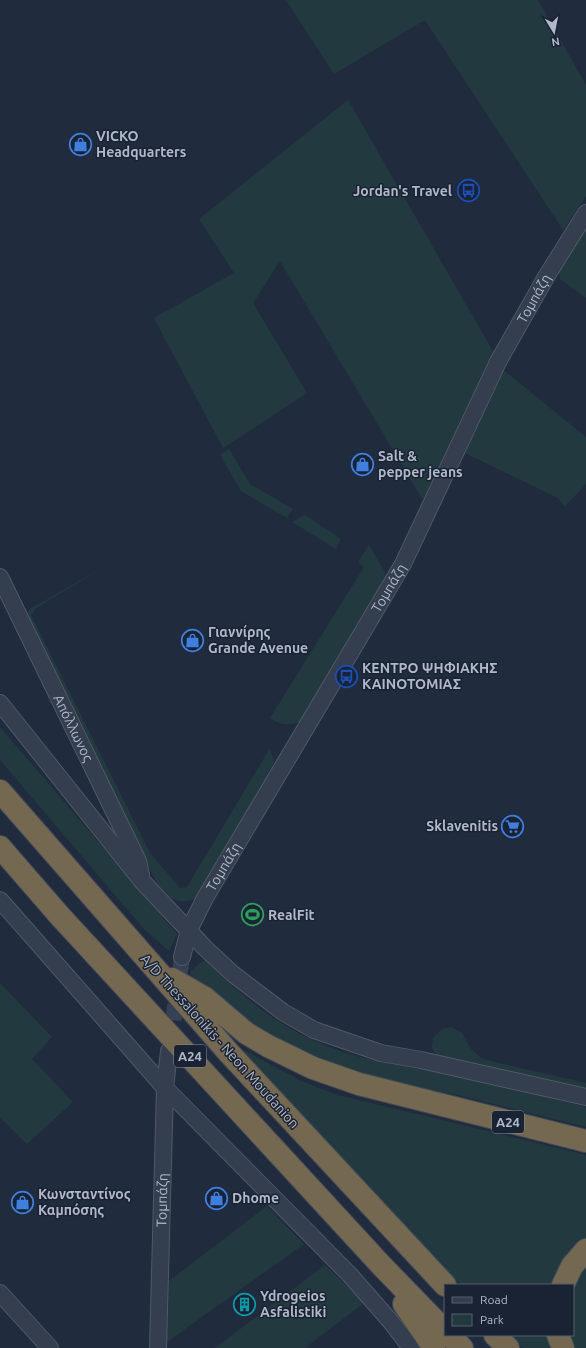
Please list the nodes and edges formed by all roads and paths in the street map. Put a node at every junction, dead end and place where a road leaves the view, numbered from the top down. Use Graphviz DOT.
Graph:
graph roads {
  1 [pos="586,213"];
  2 [pos="0,577"];
  3 [pos="0,703"];
  4 [pos="0,791"];
  5 [pos="0,847"];
  6 [pos="141,880"];
  7 [pos="0,900"];
  8 [pos="189,930"];
  9 [pos="182,957"];
  10 [pos="156,970"];
  11 [pos="169,1052"];
  12 [pos="165,1088"];
  13 [pos="586,1098"];
  14 [pos="586,1141"];
  15 [pos="586,1250"];
  16 [pos="381,1265"];
  17 [pos="444,1284"];
  18 [pos="563,1284"];
  19 [pos="0,1293"];
  20 [pos="444,1330"];
  21 [pos="450,1336"];
  22 [pos="496,1336"];
  23 [pos="558,1336"];
  24 [pos="50,1348"];
  25 [pos="158,1348"];
  26 [pos="411,1348"];
  27 [pos="434,1348"];
  28 [pos="462,1348"];
  29 [pos="508,1348"];
  30 [pos="563,1348"];
  1 -- 8 [label="street, Τομπάζη"];
  2 -- 6 [label="street, Απόλλωνος"];
  3 -- 6 [label="street"];
  4 -- 10 [label="highway, A/D Thessalonikis - Neon Moudanion / Α24"];
  5 -- 16 [label="highway, Α24"];
  6 -- 8 [label="street"];
  7 -- 12 [label="street"];
  8 -- 9 [label="street, Τομπάζη"];
  8 -- 13 [label="street"];
  10 -- 14 [label="highway, Α24"];
  10 -- 17 [label="highway, A/D Thessalonikis - Neon Moudanion"];
  11 -- 12 [label="street, Τομπάζη"];
  12 -- 25 [label="street, Τομπάζη"];
  12 -- 26 [label="street"];
  15 -- 18 [label="highway"];
  16 -- 20 [label="highway"];
  16 -- 27 [label="highway, Α24"];
  19 -- 24 [label="street"];
  21 -- 28 [label="highway"];
  22 -- 29 [label="highway"];
  23 -- 30 [label="highway"];
}
